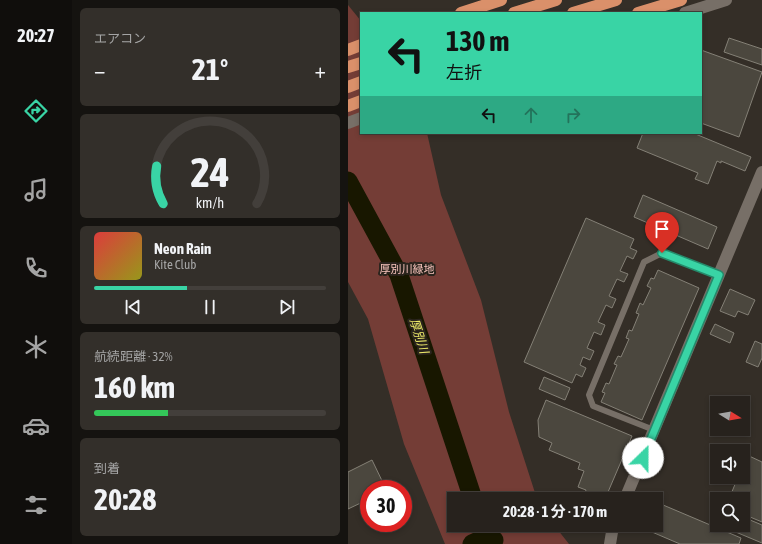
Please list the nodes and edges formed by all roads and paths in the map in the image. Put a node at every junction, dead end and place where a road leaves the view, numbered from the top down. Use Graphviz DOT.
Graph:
graph roads {
  1 [pos="501,0"];
  2 [pos="556,0"];
  3 [pos="616,0"];
  4 [pos="681,0"];
  5 [pos="726,0"];
  6 [pos="464,12"];
  7 [pos="517,12"];
  8 [pos="575,12"];
  9 [pos="641,12"];
  10 [pos="688,12"];
  11 [pos="360,63"];
  12 [pos="348,67"];
  13 [pos="360,82"];
  14 [pos="348,87"];
  15 [pos="360,101"];
  16 [pos="348,106"];
  17 [pos="360,118"];
  18 [pos="348,123"];
  19 [pos="762,172"];
  20 [pos="719,275"];
  21 [pos="654,430"];
  22 [pos="629,492"];
  23 [pos="612,532"];
  24 [pos="610,544"];
  1 -- 6 [label="highway"];
  2 -- 7 [label="highway"];
  3 -- 8 [label="highway"];
  4 -- 9 [label="highway"];
  5 -- 10 [label="street"];
  11 -- 12 [label="highway"];
  13 -- 14 [label="highway"];
  15 -- 16 [label="highway"];
  17 -- 18 [label="street"];
  19 -- 20 [label="street"];
  20 -- 21 [label="street"];
  20 -- 21 [label="lane"];
  21 -- 22 [label="street"];
  23 -- 24 [label="street"];
}
